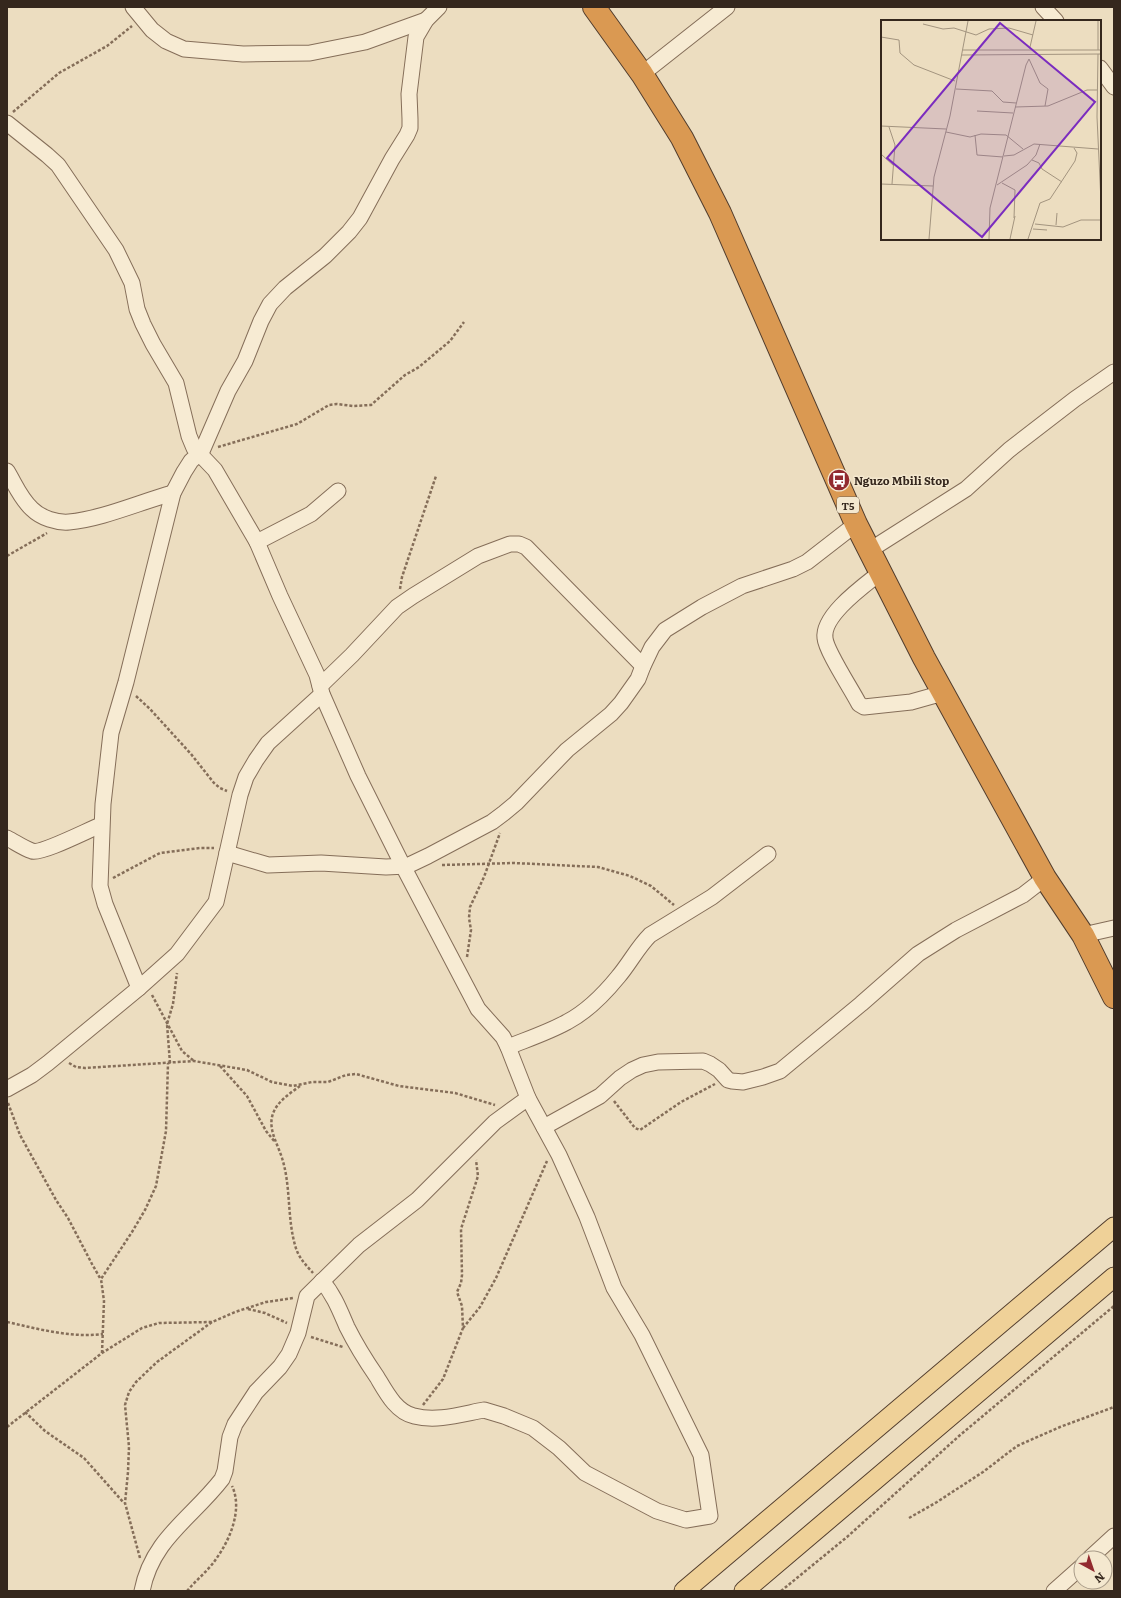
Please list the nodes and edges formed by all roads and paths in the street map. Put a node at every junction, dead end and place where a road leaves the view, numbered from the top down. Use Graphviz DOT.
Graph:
graph roads {
  1 [pos="439,7"];
  2 [pos="594,7"];
  3 [pos="727,7"];
  4 [pos="1043,7"];
  5 [pos="137,12"];
  6 [pos="426,20"];
  7 [pos="1055,20"];
  8 [pos="1101,69"];
  9 [pos="642,74"];
  10 [pos="1114,88"];
  11 [pos="9,118"];
  12 [pos="464,322"];
  13 [pos="1114,372"];
  14 [pos="200,453"];
  15 [pos="7,471"];
  16 [pos="436,476"];
  17 [pos="338,491"];
  18 [pos="173,493"];
  19 [pos="69,522"];
  20 [pos="856,524"];
  21 [pos="257,542"];
  22 [pos="870,550"];
  23 [pos="7,556"];
  24 [pos="881,572"];
  25 [pos="397,607"];
  26 [pos="643,666"];
  27 [pos="126,682"];
  28 [pos="321,690"];
  29 [pos="943,693"];
  30 [pos="240,795"];
  31 [pos="504,813"];
  32 [pos="101,825"];
  33 [pos="7,838"];
  34 [pos="228,850"];
  35 [pos="768,854"];
  36 [pos="489,864"];
  37 [pos="439,865"];
  38 [pos="403,866"];
  39 [pos="1045,878"];
  40 [pos="100,886"];
  41 [pos="685,914"];
  42 [pos="1114,928"];
  43 [pos="1083,935"];
  44 [pos="177,954"];
  45 [pos="460,977"];
  46 [pos="142,986"];
  47 [pos="1114,997"];
  48 [pos="167,1024"];
  49 [pos="508,1047"];
  50 [pos="60,1054"];
  51 [pos="194,1061"];
  52 [pos="169,1063"];
  53 [pos="219,1066"];
  54 [pos="728,1080"];
  55 [pos="300,1086"];
  56 [pos="7,1089"];
  57 [pos="605,1093"];
  58 [pos="528,1098"];
  59 [pos="7,1100"];
  60 [pos="511,1111"];
  61 [pos="544,1127"];
  62 [pos="475,1141"];
  63 [pos="277,1144"];
  64 [pos="554,1145"];
  65 [pos="1114,1227"];
  66 [pos="1114,1277"];
  67 [pos="101,1279"];
  68 [pos="322,1281"];
  69 [pos="307,1296"];
  70 [pos="1114,1306"];
  71 [pos="248,1309"];
  72 [pos="7,1322"];
  73 [pos="212,1322"];
  74 [pos="463,1328"];
  75 [pos="298,1333"];
  76 [pos="103,1334"];
  77 [pos="102,1353"];
  78 [pos="361,1353"];
  79 [pos="1114,1407"];
  80 [pos="26,1412"];
  81 [pos="414,1416"];
  82 [pos="7,1427"];
  83 [pos="225,1471"];
  84 [pos="125,1503"];
  85 [pos="909,1518"];
  86 [pos="1114,1536"];
  87 [pos="1099,1550"];
  88 [pos="1073,1574"];
  89 [pos="145,1575"];
  90 [pos="142,1591"];
  91 [pos="187,1591"];
  92 [pos="684,1591"];
  93 [pos="744,1591"];
  94 [pos="781,1591"];
  95 [pos="1054,1591"];
  1 -- 6 [label="street"];
  2 -- 9 [label="highway, T5"];
  3 -- 9 [label="street"];
  4 -- 7 [label="street"];
  5 -- 6 [label="street"];
  5 -- 11 [label="path"];
  6 -- 14 [label="street"];
  8 -- 10 [label="street"];
  9 -- 20 [label="highway, T5"];
  11 -- 14 [label="street"];
  12 -- 14 [label="path"];
  13 -- 22 [label="street"];
  14 -- 18 [label="street"];
  14 -- 21 [label="street"];
  15 -- 19 [label="street"];
  16 -- 25 [label="path"];
  17 -- 21 [label="street"];
  18 -- 19 [label="street"];
  18 -- 27 [label="street"];
  19 -- 23 [label="path"];
  20 -- 22 [label="highway, T5"];
  20 -- 26 [label="street"];
  21 -- 28 [label="street"];
  22 -- 24 [label="highway, T5"];
  24 -- 29 [label="highway, T5"];
  24 -- 29 [label="street"];
  25 -- 26 [label="street"];
  25 -- 28 [label="street"];
  26 -- 31 [label="street"];
  27 -- 30 [label="path"];
  27 -- 32 [label="street"];
  28 -- 30 [label="street"];
  28 -- 38 [label="street"];
  29 -- 39 [label="highway, T5"];
  30 -- 34 [label="street"];
  31 -- 36 [label="path"];
  31 -- 38 [label="street"];
  32 -- 33 [label="street"];
  32 -- 40 [label="street"];
  34 -- 38 [label="street"];
  34 -- 40 [label="path"];
  34 -- 44 [label="street"];
  35 -- 41 [label="street"];
  36 -- 37 [label="path"];
  36 -- 41 [label="path"];
  36 -- 45 [label="path"];
  38 -- 45 [label="street"];
  39 -- 43 [label="highway, T5"];
  39 -- 54 [label="street"];
  40 -- 46 [label="street"];
  41 -- 49 [label="street"];
  42 -- 43 [label="street"];
  43 -- 47 [label="highway, T5"];
  44 -- 46 [label="street"];
  44 -- 48 [label="path"];
  45 -- 49 [label="street"];
  46 -- 48 [label="path"];
  46 -- 50 [label="street"];
  48 -- 51 [label="path"];
  48 -- 52 [label="path"];
  49 -- 58 [label="street"];
  50 -- 52 [label="path"];
  50 -- 56 [label="street"];
  51 -- 52 [label="path"];
  51 -- 53 [label="path"];
  52 -- 67 [label="path"];
  53 -- 55 [label="path"];
  53 -- 63 [label="path"];
  54 -- 57 [label="street"];
  54 -- 57 [label="path"];
  55 -- 60 [label="path"];
  55 -- 63 [label="path"];
  57 -- 61 [label="street"];
  58 -- 60 [label="street"];
  58 -- 61 [label="street"];
  59 -- 67 [label="path"];
  60 -- 62 [label="street"];
  61 -- 64 [label="street"];
  62 -- 68 [label="street"];
  62 -- 74 [label="path"];
  63 -- 68 [label="path"];
  64 -- 74 [label="path"];
  64 -- 81 [label="street"];
  65 -- 92 [label="main road"];
  66 -- 93 [label="main road"];
  67 -- 76 [label="path"];
  68 -- 69 [label="street"];
  68 -- 78 [label="street"];
  69 -- 71 [label="path"];
  69 -- 75 [label="street"];
  70 -- 94 [label="path"];
  71 -- 73 [label="path"];
  71 -- 75 [label="path"];
  72 -- 76 [label="path"];
  73 -- 77 [label="path"];
  73 -- 84 [label="path"];
  74 -- 81 [label="path"];
  75 -- 78 [label="path"];
  75 -- 83 [label="street"];
  76 -- 77 [label="path"];
  77 -- 80 [label="path"];
  78 -- 81 [label="street"];
  79 -- 85 [label="path"];
  80 -- 82 [label="path"];
  80 -- 84 [label="path"];
  83 -- 89 [label="street"];
  83 -- 91 [label="path"];
  84 -- 89 [label="path"];
  86 -- 87 [label="street"];
  88 -- 95 [label="street"];
  89 -- 90 [label="street"];
}
